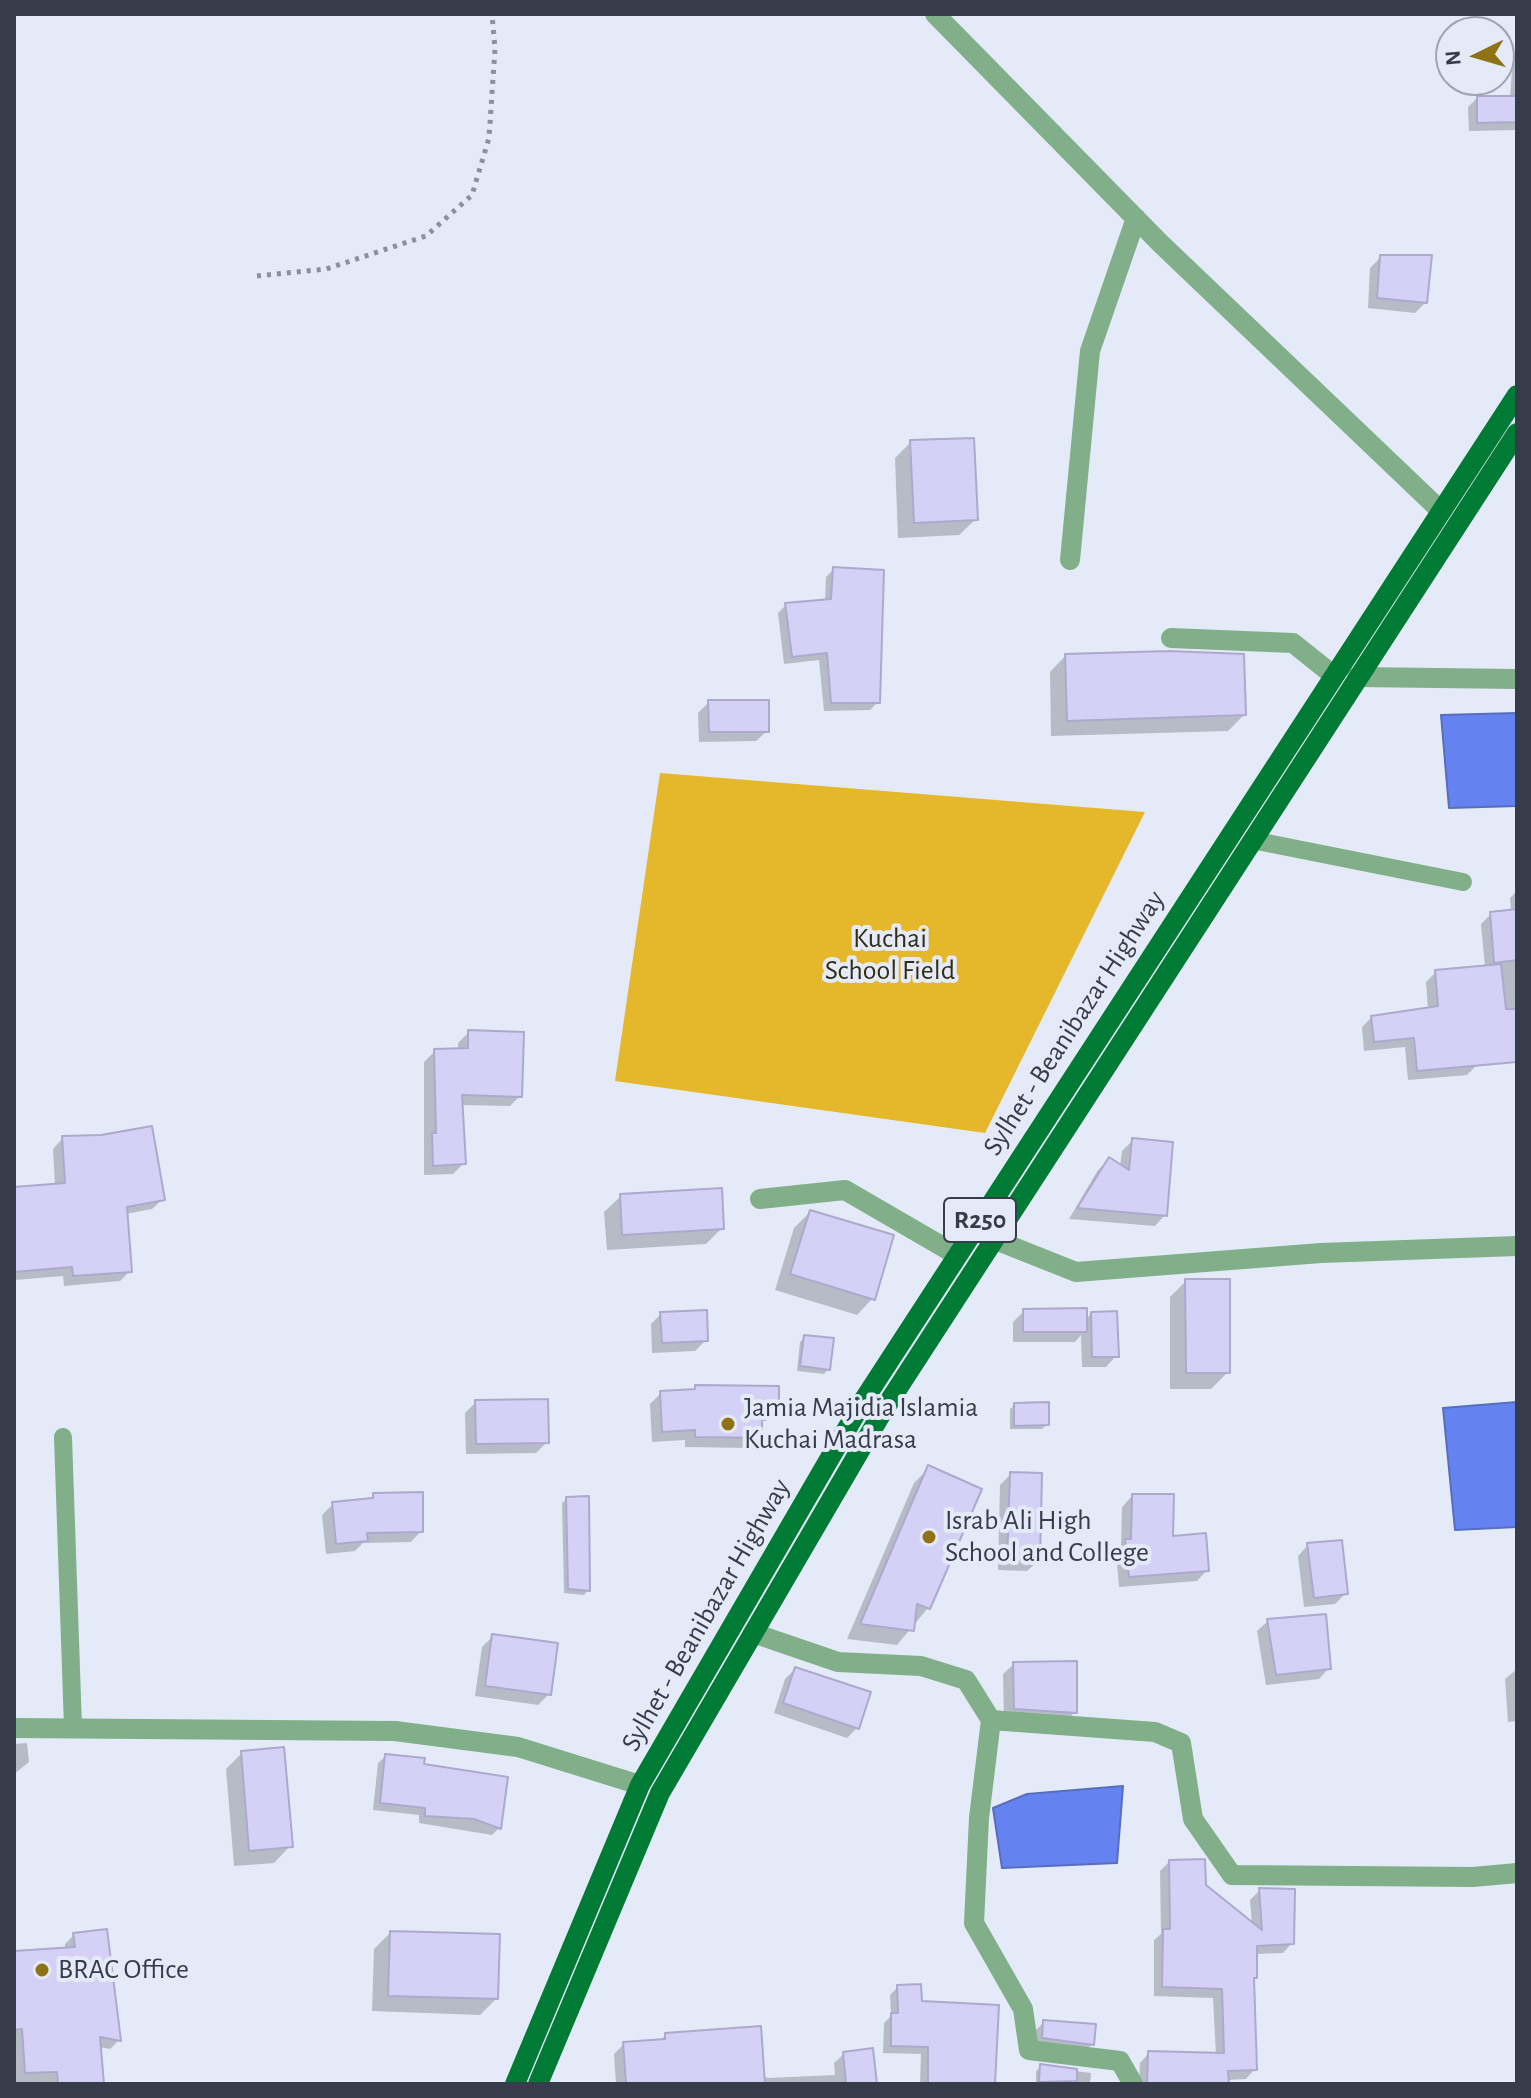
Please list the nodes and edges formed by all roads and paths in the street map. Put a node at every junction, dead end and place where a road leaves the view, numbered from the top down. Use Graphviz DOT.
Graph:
graph roads {
  1 [pos="492,14"];
  2 [pos="935,14"];
  3 [pos="1136,218"];
  4 [pos="257,276"];
  5 [pos="1517,395"];
  6 [pos="1517,433"];
  7 [pos="1441,511"];
  8 [pos="1070,560"];
  9 [pos="1171,638"];
  10 [pos="1333,675"];
  11 [pos="1357,677"];
  12 [pos="1517,679"];
  13 [pos="1252,840"];
  14 [pos="1463,882"];
  15 [pos="760,1199"];
  16 [pos="993,1239"];
  17 [pos="1517,1246"];
  18 [pos="957,1255"];
  19 [pos="63,1437"];
  20 [pos="753,1633"];
  21 [pos="991,1720"];
  22 [pos="73,1727"];
  23 [pos="14,1728"];
  24 [pos="640,1785"];
  25 [pos="1517,1873"];
  26 [pos="515,2084"];
  27 [pos="538,2084"];
  28 [pos="1133,2084"];
  1 -- 4 [label="path"];
  2 -- 3 [label="street"];
  3 -- 7 [label="street"];
  3 -- 8 [label="street"];
  5 -- 7 [label="main road, Sylhet - Beanibazar Highway / R250"];
  6 -- 11 [label="main road, Sylhet - Beanibazar Highway / R250"];
  7 -- 10 [label="main road, Sylhet - Beanibazar Highway / R250"];
  9 -- 10 [label="street"];
  10 -- 18 [label="main road, Sylhet - Beanibazar Highway / R250"];
  11 -- 12 [label="street"];
  11 -- 13 [label="main road, Sylhet - Beanibazar Highway / R250"];
  13 -- 14 [label="lane"];
  13 -- 16 [label="main road, Sylhet - Beanibazar Highway / R250"];
  15 -- 18 [label="street"];
  16 -- 17 [label="street"];
  16 -- 20 [label="main road, Sylhet - Beanibazar Highway / R250"];
  18 -- 24 [label="main road, Sylhet - Beanibazar Highway / R250"];
  19 -- 22 [label="lane"];
  20 -- 21 [label="street"];
  20 -- 27 [label="main road, Sylhet - Beanibazar Highway / R250"];
  21 -- 25 [label="street"];
  21 -- 28 [label="street"];
  22 -- 23 [label="street"];
  22 -- 24 [label="street"];
  24 -- 26 [label="main road, Sylhet - Beanibazar Highway / R250"];
}
